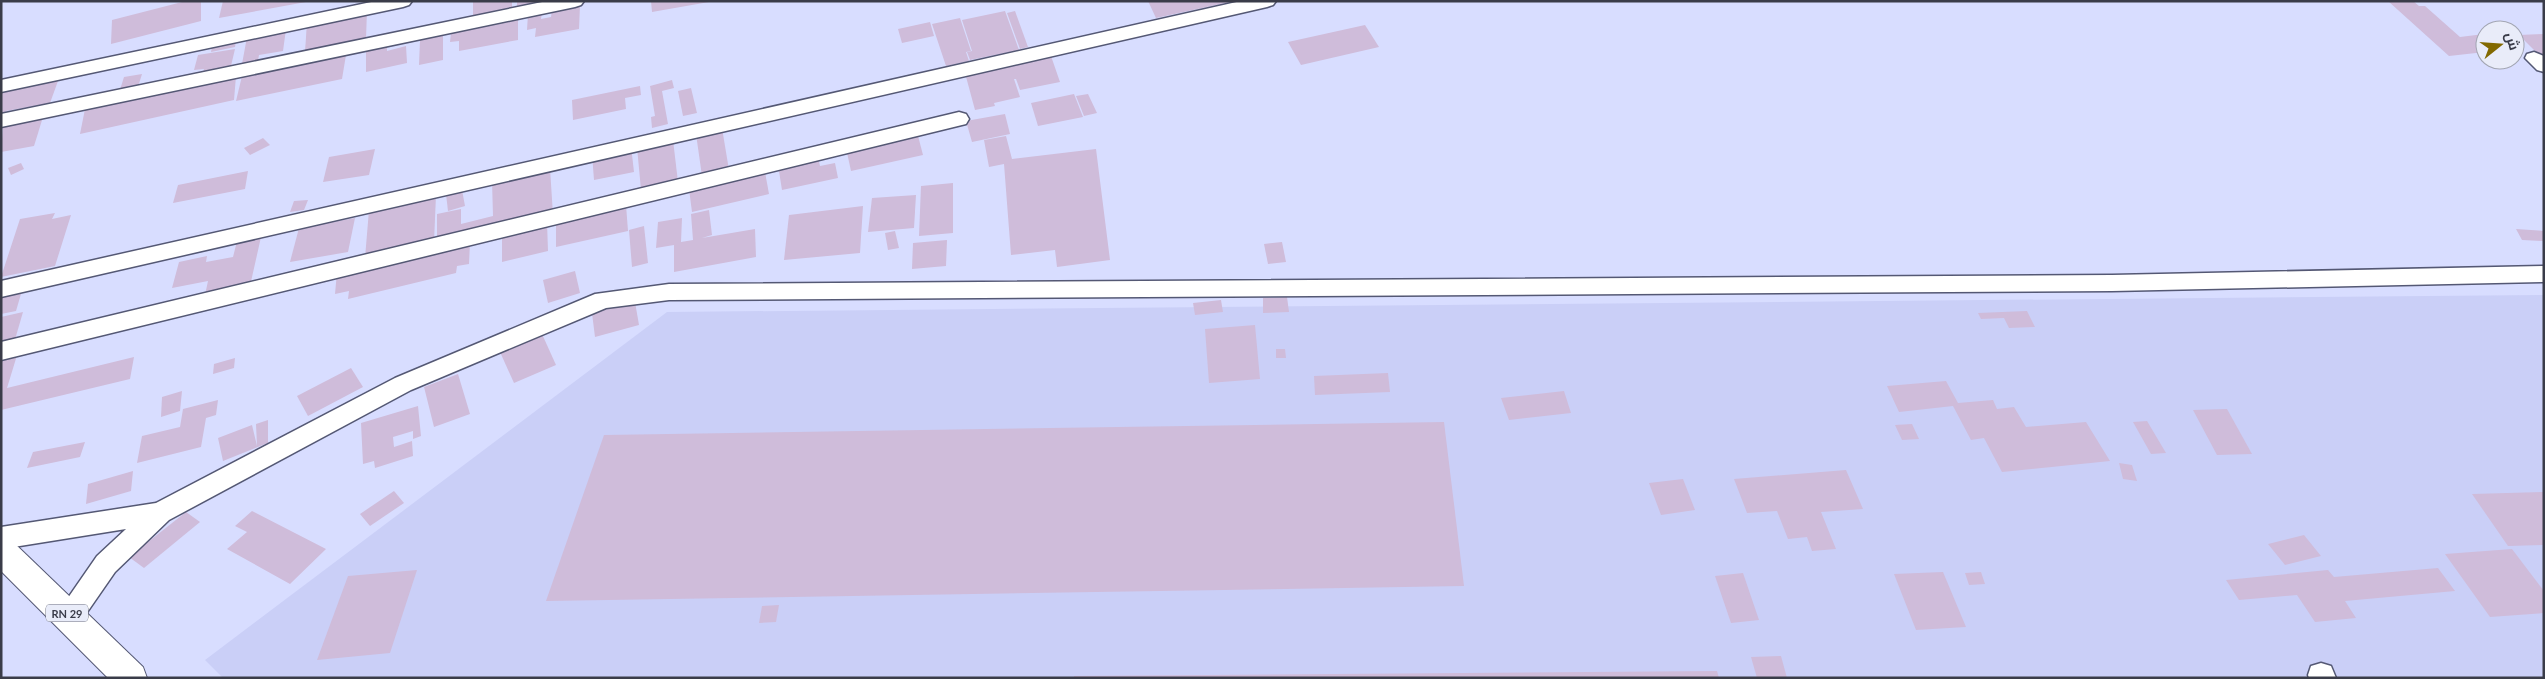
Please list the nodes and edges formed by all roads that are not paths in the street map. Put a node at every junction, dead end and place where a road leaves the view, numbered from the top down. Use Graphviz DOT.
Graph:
graph roads {
  1 [pos="403,1"];
  2 [pos="575,1"];
  3 [pos="1267,1"];
  4 [pos="1,86"];
  5 [pos="959,119"];
  6 [pos="1,121"];
  7 [pos="2544,274"];
  8 [pos="1,289"];
  9 [pos="1,351"];
  10 [pos="160,513"];
  11 [pos="1,538"];
  12 [pos="1,550"];
  13 [pos="70,616"];
  14 [pos="131,678"];
  1 -- 4 [label="street"];
  2 -- 6 [label="street"];
  3 -- 8 [label="street"];
  5 -- 9 [label="street"];
  7 -- 10 [label="street"];
  10 -- 11 [label="street"];
  10 -- 13 [label="street"];
  12 -- 13 [label="main road, RN 29"];
  13 -- 14 [label="main road, RN 29"];
}
